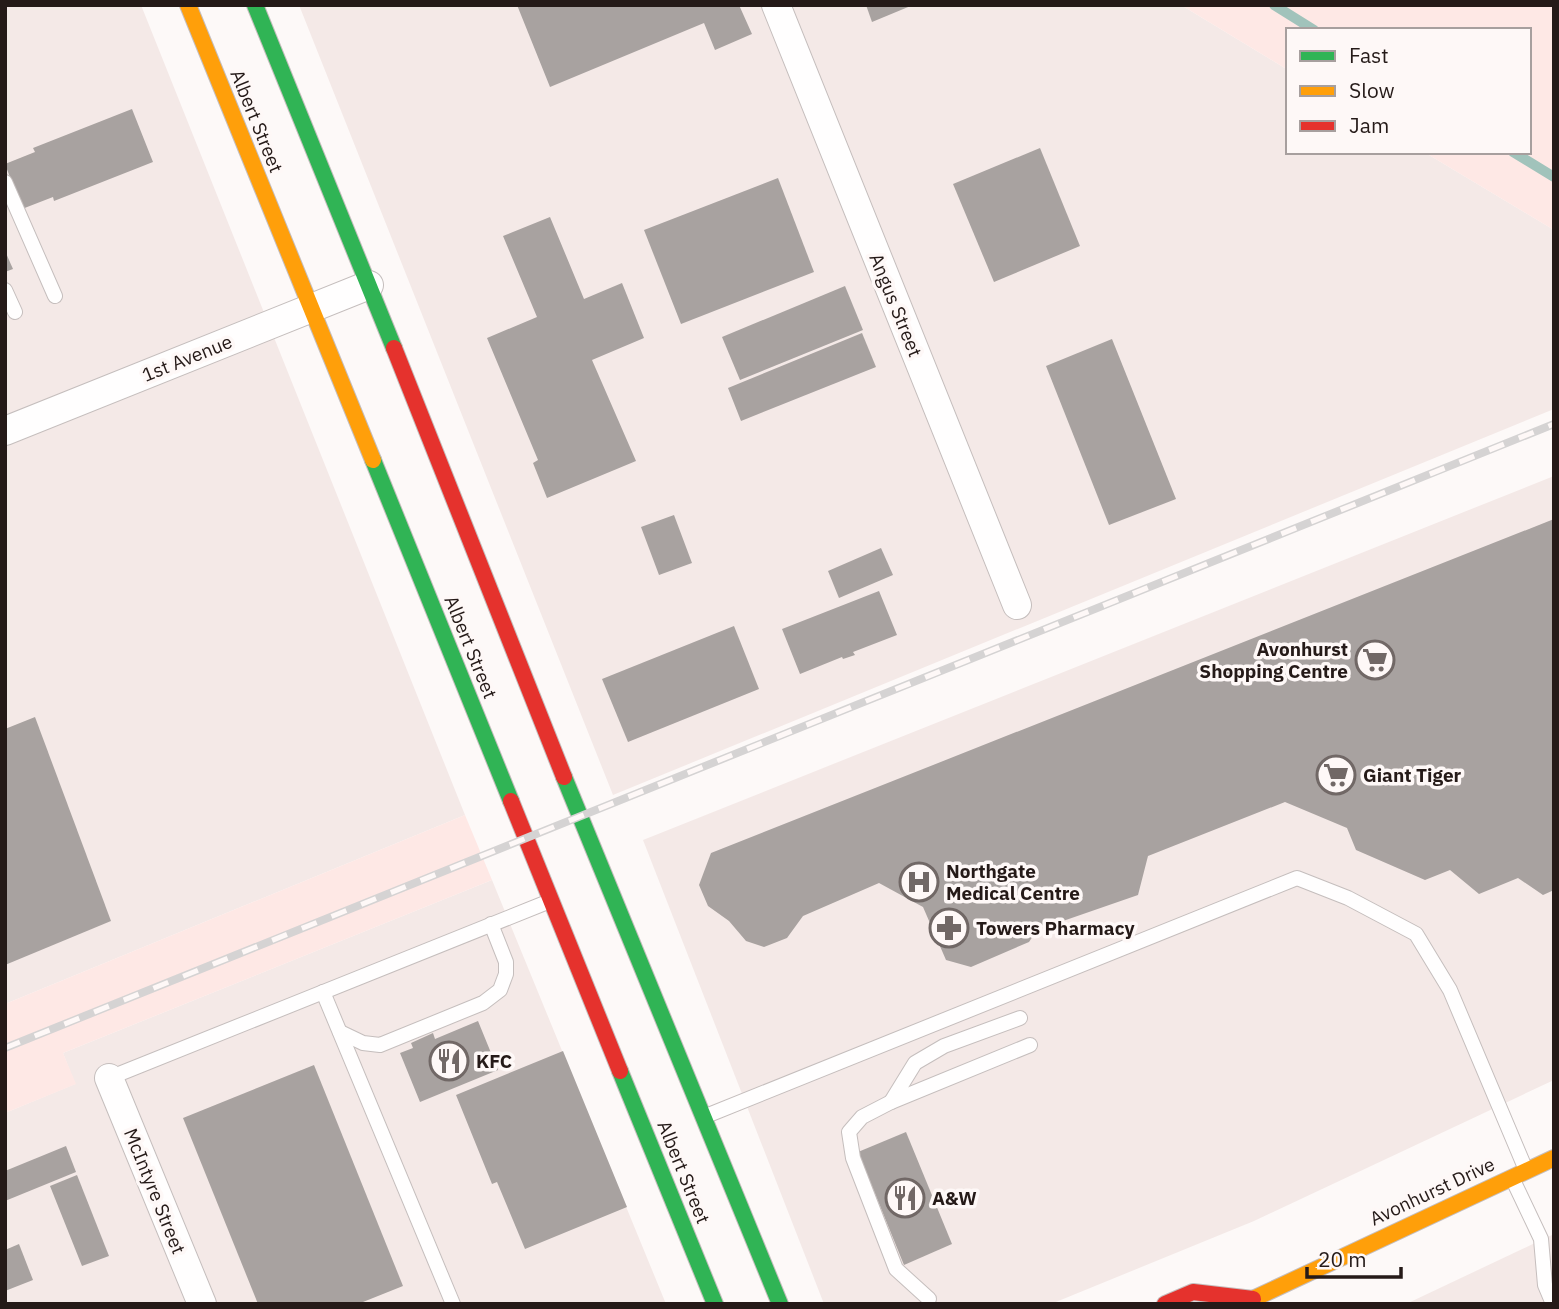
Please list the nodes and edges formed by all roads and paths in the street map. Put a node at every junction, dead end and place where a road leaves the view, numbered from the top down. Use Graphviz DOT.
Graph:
graph roads {
  1 [pos="188,5"];
  2 [pos="255,5"];
  3 [pos="776,5"];
  4 [pos="5,182"];
  5 [pos="369,285"];
  6 [pos="5,290"];
  7 [pos="55,296"];
  8 [pos="311,308"];
  9 [pos="15,312"];
  10 [pos="5,431"];
  11 [pos="1017,606"];
  12 [pos="551,900"];
  13 [pos="491,925"];
  14 [pos="323,992"];
  15 [pos="1020,1018"];
  16 [pos="340,1032"];
  17 [pos="1030,1045"];
  18 [pos="109,1078"];
  19 [pos="891,1102"];
  20 [pos="705,1116"];
  21 [pos="1554,1158"];
  22 [pos="1519,1174"];
  23 [pos="929,1299"];
  24 [pos="1251,1301"];
  25 [pos="202,1304"];
  26 [pos="453,1304"];
  27 [pos="715,1304"];
  28 [pos="780,1304"];
  29 [pos="1165,1304"];
  30 [pos="1553,1304"];
  1 -- 8 [label="main road, Albert Street"];
  2 -- 5 [label="main road, Albert Street"];
  3 -- 11 [label="street, Angus Street"];
  4 -- 7 [label="lane"];
  5 -- 8 [label="street, 1st Avenue"];
  5 -- 20 [label="main road, Albert Street"];
  6 -- 9 [label="lane"];
  8 -- 10 [label="street, 1st Avenue"];
  8 -- 12 [label="main road, Albert Street"];
  12 -- 13 [label="lane"];
  12 -- 27 [label="main road, Albert Street"];
  13 -- 14 [label="lane"];
  13 -- 16 [label="lane"];
  14 -- 16 [label="lane"];
  14 -- 18 [label="lane"];
  15 -- 19 [label="lane"];
  16 -- 26 [label="lane"];
  17 -- 19 [label="lane"];
  18 -- 25 [label="street, McIntyre Street"];
  19 -- 23 [label="lane"];
  20 -- 22 [label="lane"];
  20 -- 28 [label="main road, Albert Street"];
  21 -- 22 [label="main road, Avonhurst Drive"];
  22 -- 24 [label="main road, Avonhurst Drive"];
  22 -- 30 [label="lane"];
  24 -- 29 [label="main road, Avonhurst Drive"];
}
